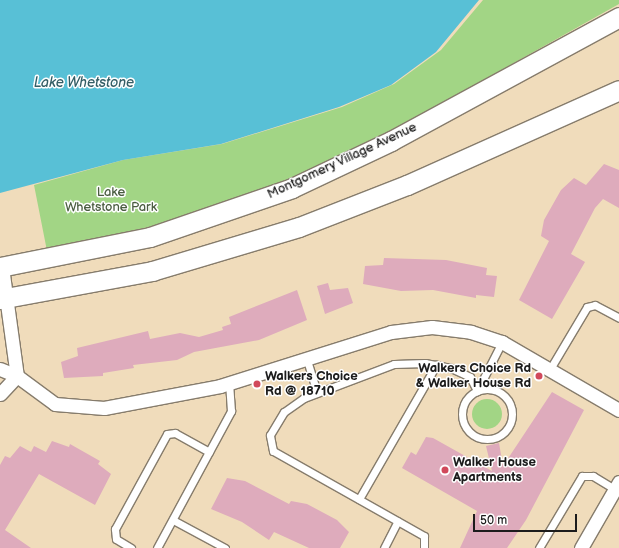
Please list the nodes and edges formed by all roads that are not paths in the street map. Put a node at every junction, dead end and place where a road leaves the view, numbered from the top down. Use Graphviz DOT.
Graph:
graph roads {
  1 [pos="619,18"];
  2 [pos="619,90"];
  3 [pos="1,267"];
  4 [pos="3,299"];
  5 [pos="619,318"];
  6 [pos="502,342"];
  7 [pos="307,360"];
  8 [pos="436,364"];
  9 [pos="0,369"];
  10 [pos="550,369"];
  11 [pos="17,376"];
  12 [pos="229,384"];
  13 [pos="477,390"];
  14 [pos="317,392"];
  15 [pos="0,394"];
  16 [pos="619,410"];
  17 [pos="209,452"];
  18 [pos="617,486"];
  19 [pos="359,499"];
  20 [pos="173,520"];
  21 [pos="398,521"];
  22 [pos="131,548"];
  23 [pos="157,548"];
  24 [pos="224,548"];
  25 [pos="384,548"];
  26 [pos="424,548"];
  27 [pos="539,548"];
  28 [pos="581,548"];
  1 -- 3 [label="main road, Montgomery Village Avenue"];
  2 -- 4 [label="main road"];
  3 -- 4 [label="street"];
  4 -- 11 [label="street"];
  5 -- 10 [label="lane"];
  6 -- 7 [label="street"];
  6 -- 10 [label="street"];
  6 -- 13 [label="lane"];
  7 -- 12 [label="street"];
  7 -- 14 [label="lane"];
  8 -- 13 [label="lane"];
  8 -- 14 [label="lane"];
  8 -- 19 [label="lane"];
  9 -- 11 [label="street"];
  10 -- 16 [label="street"];
  11 -- 12 [label="street"];
  11 -- 15 [label="street"];
  12 -- 17 [label="lane"];
  13 -- 13 [label="lane"];
  14 -- 19 [label="lane"];
  17 -- 20 [label="lane"];
  17 -- 22 [label="lane"];
  18 -- 27 [label="lane"];
  18 -- 28 [label="street"];
  19 -- 21 [label="lane"];
  20 -- 23 [label="lane"];
  20 -- 24 [label="lane"];
  21 -- 25 [label="lane"];
  21 -- 26 [label="lane"];
}
